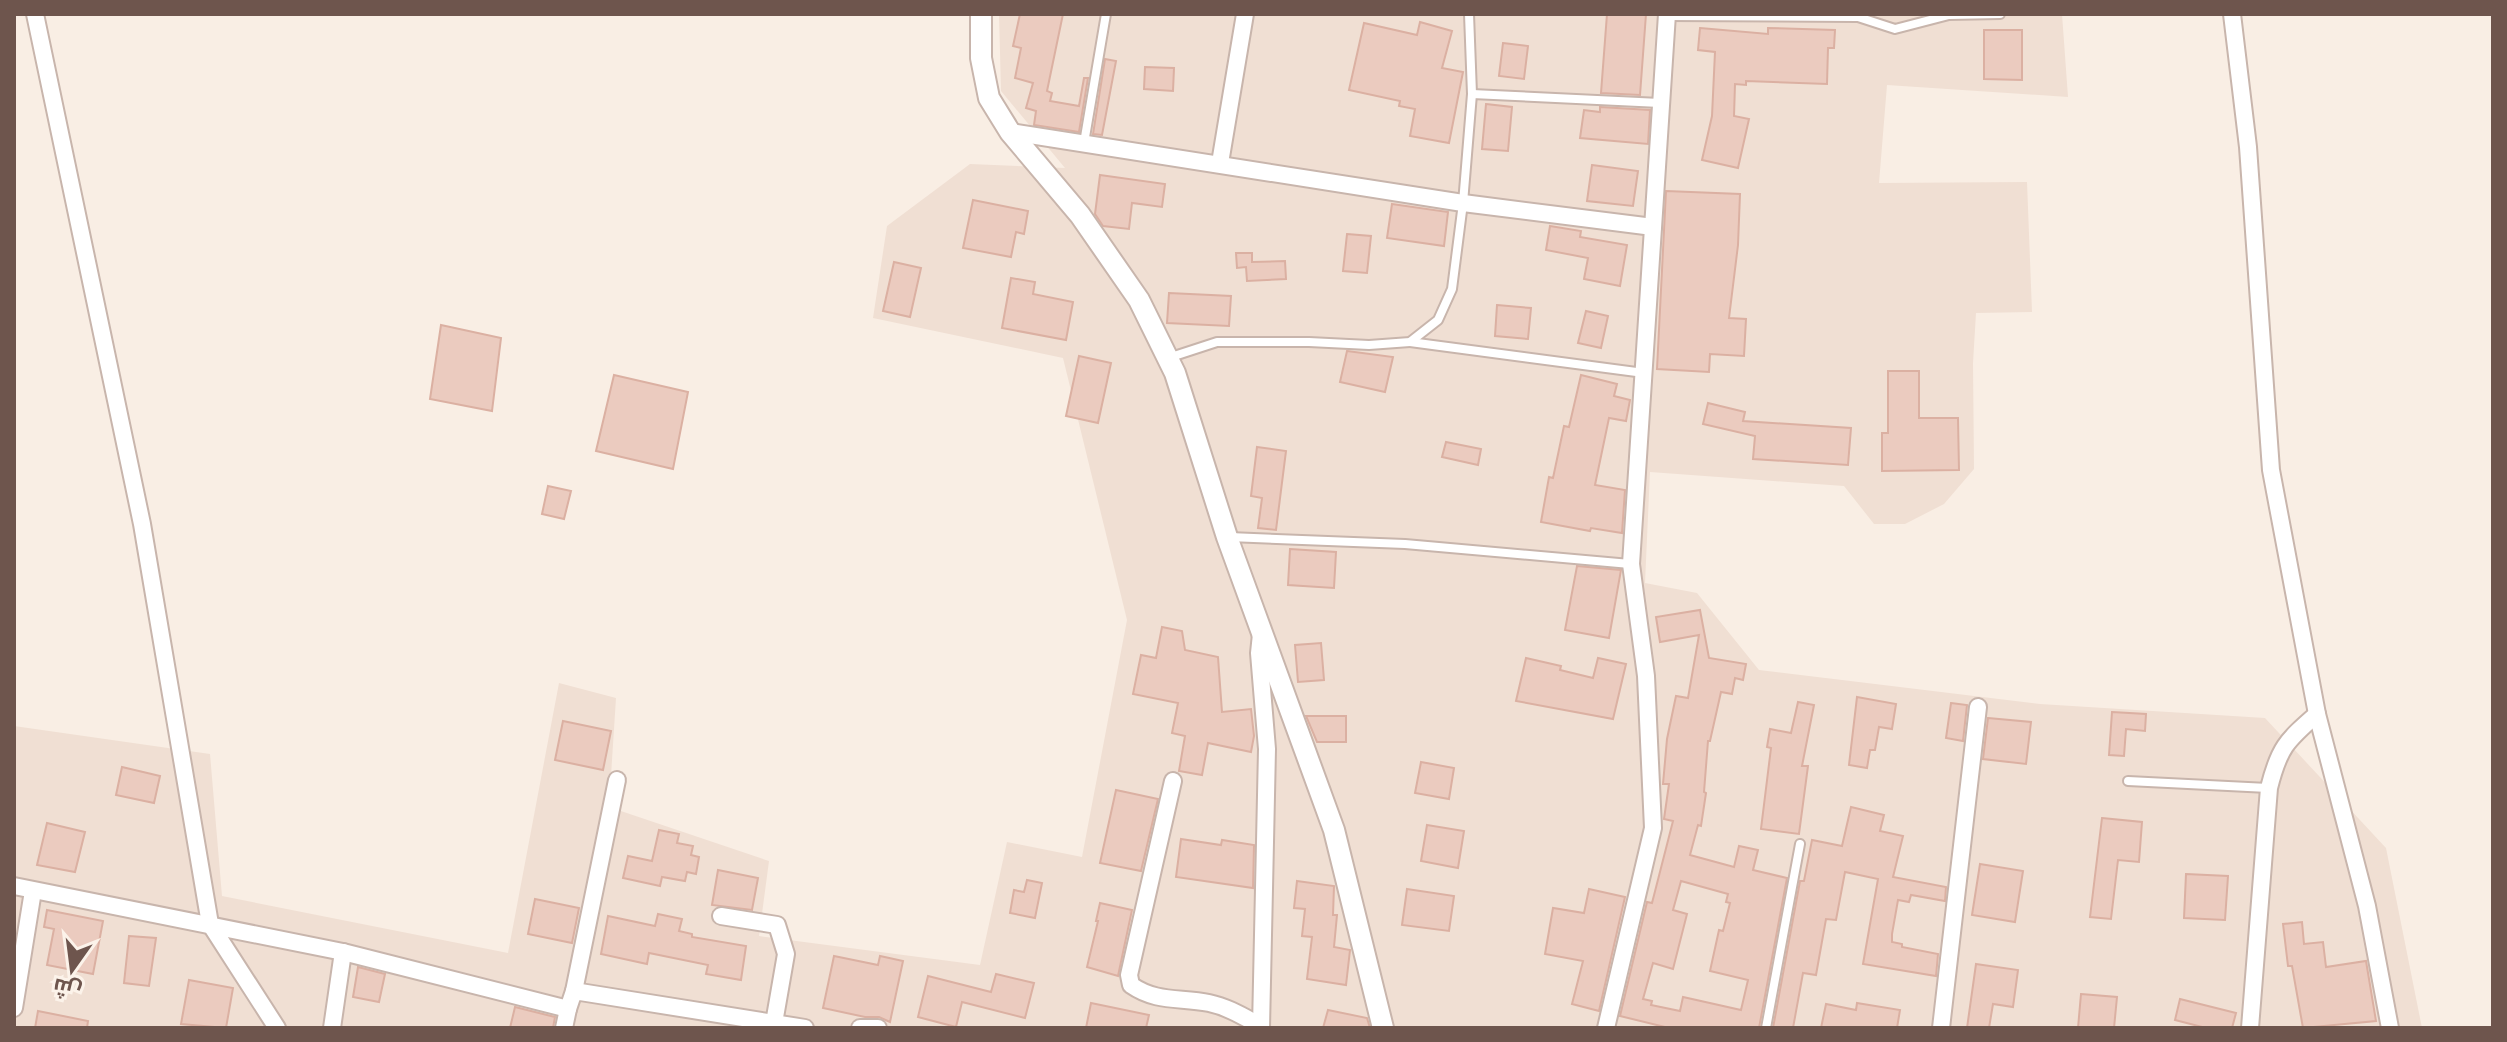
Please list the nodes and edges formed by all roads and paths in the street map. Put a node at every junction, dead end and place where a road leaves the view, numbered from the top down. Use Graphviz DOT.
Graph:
graph roads {
  1 [pos="35,14"];
  2 [pos="981,14"];
  3 [pos="1106,14"];
  4 [pos="1245,14"];
  5 [pos="1469,14"];
  6 [pos="2000,14"];
  7 [pos="2232,14"];
  8 [pos="1667,15"];
  9 [pos="1472,94"];
  10 [pos="1661,103"];
  11 [pos="1010,132"];
  12 [pos="1084,143"];
  13 [pos="1220,163"];
  14 [pos="1463,203"];
  15 [pos="1653,227"];
  16 [pos="1410,342"];
  17 [pos="1168,358"];
  18 [pos="1645,373"];
  19 [pos="1227,537"];
  20 [pos="1631,564"];
  21 [pos="1262,631"];
  22 [pos="1978,707"];
  23 [pos="2317,714"];
  24 [pos="617,780"];
  25 [pos="1173,781"];
  26 [pos="2128,781"];
  27 [pos="2269,788"];
  28 [pos="1800,844"];
  29 [pos="14,886"];
  30 [pos="33,891"];
  31 [pos="721,916"];
  32 [pos="210,924"];
  33 [pos="343,952"];
  34 [pos="574,991"];
  35 [pos="14,1008"];
  36 [pos="568,1009"];
  37 [pos="774,1023"];
  38 [pos="1261,1027"];
  39 [pos="1610,1027"];
  40 [pos="277,1028"];
  41 [pos="332,1028"];
  42 [pos="564,1028"];
  43 [pos="805,1028"];
  44 [pos="860,1028"];
  45 [pos="878,1028"];
  46 [pos="1383,1028"];
  47 [pos="1766,1028"];
  48 [pos="1941,1028"];
  49 [pos="2250,1028"];
  50 [pos="2390,1028"];
  1 -- 32 [label="street"];
  2 -- 11 [label="street"];
  3 -- 12 [label="lane"];
  4 -- 13 [label="street"];
  5 -- 9 [label="lane"];
  6 -- 8 [label="lane"];
  7 -- 23 [label="street"];
  8 -- 10 [label="street"];
  9 -- 10 [label="lane"];
  9 -- 14 [label="lane"];
  10 -- 15 [label="street"];
  11 -- 12 [label="street"];
  11 -- 17 [label="street"];
  12 -- 13 [label="street"];
  13 -- 14 [label="street"];
  14 -- 15 [label="street"];
  14 -- 16 [label="lane"];
  15 -- 18 [label="street"];
  16 -- 17 [label="lane"];
  16 -- 18 [label="lane"];
  17 -- 19 [label="street"];
  18 -- 20 [label="street"];
  19 -- 20 [label="lane"];
  19 -- 21 [label="street"];
  20 -- 39 [label="street"];
  21 -- 38 [label="street"];
  21 -- 46 [label="street"];
  22 -- 48 [label="street"];
  23 -- 27 [label="street"];
  23 -- 50 [label="street"];
  24 -- 34 [label="street"];
  25 -- 38 [label="street"];
  26 -- 27 [label="lane"];
  27 -- 49 [label="street"];
  28 -- 47 [label="lane"];
  29 -- 30 [label="street"];
  30 -- 32 [label="street"];
  30 -- 35 [label="street"];
  31 -- 37 [label="street"];
  32 -- 33 [label="street"];
  32 -- 40 [label="street"];
  33 -- 36 [label="street"];
  33 -- 41 [label="street"];
  34 -- 36 [label="street"];
  34 -- 37 [label="street"];
  36 -- 42 [label="street"];
  37 -- 43 [label="street"];
  44 -- 45 [label="street"];
}
